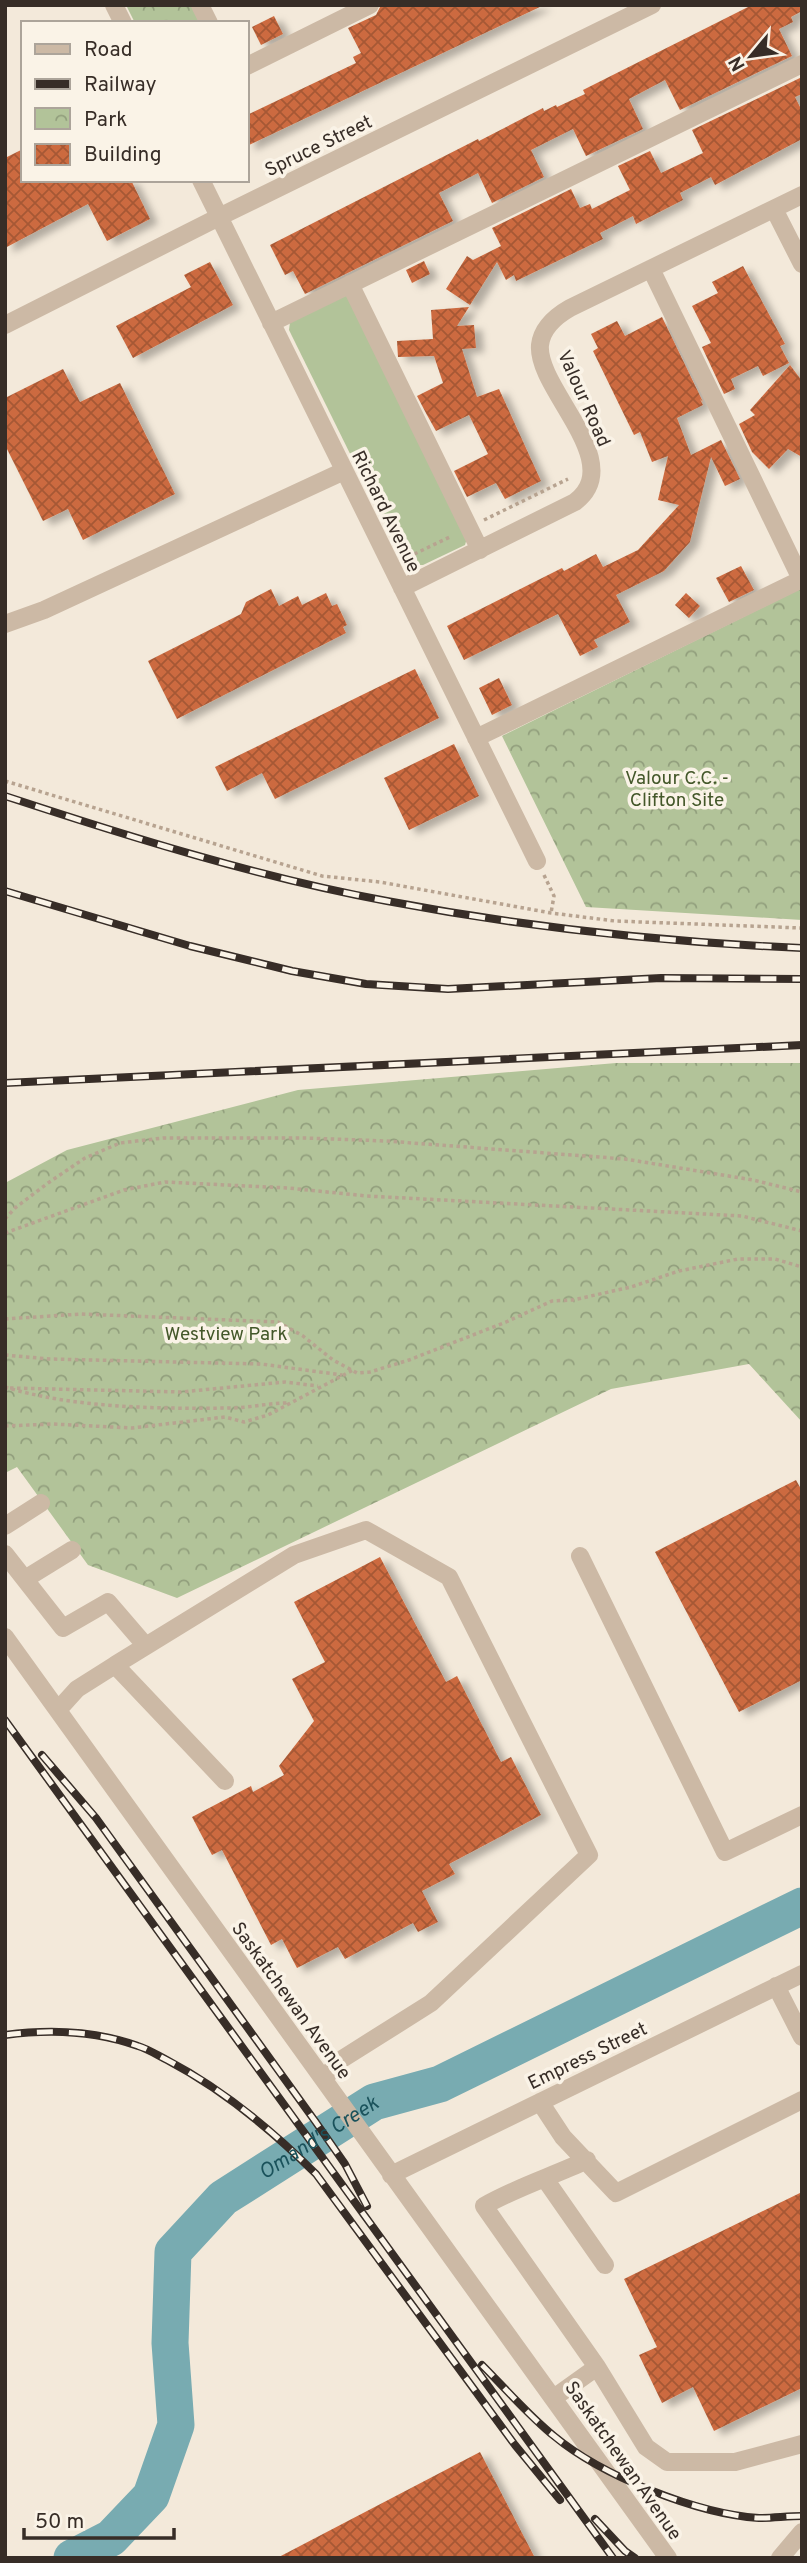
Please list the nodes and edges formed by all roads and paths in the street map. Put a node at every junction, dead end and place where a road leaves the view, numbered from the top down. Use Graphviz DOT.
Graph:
graph roads {
  1 [pos="114,5"];
  2 [pos="200,5"];
  3 [pos="370,5"];
  4 [pos="652,5"];
  5 [pos="122,21"];
  6 [pos="208,21"];
  7 [pos="802,64"];
  8 [pos="248,66"];
  9 [pos="202,182"];
  10 [pos="802,195"];
  11 [pos="774,209"];
  12 [pos="219,217"];
  13 [pos="802,264"];
  14 [pos="650,270"];
  15 [pos="350,284"];
  16 [pos="271,323"];
  17 [pos="5,324"];
  18 [pos="592,467"];
  19 [pos="344,471"];
  20 [pos="470,527"];
  21 [pos="481,550"];
  22 [pos="391,565"];
  23 [pos="801,579"];
  24 [pos="402,588"];
  25 [pos="5,624"];
  26 [pos="476,738"];
  27 [pos="5,781"];
  28 [pos="537,861"];
  29 [pos="551,913"];
  30 [pos="802,928"];
  31 [pos="802,1192"];
  32 [pos="5,1219"];
  33 [pos="801,1231"];
  34 [pos="5,1233"];
  35 [pos="802,1267"];
  36 [pos="5,1319"];
  37 [pos="5,1355"];
  38 [pos="353,1370"];
  39 [pos="342,1375"];
  40 [pos="7,1387"];
  41 [pos="319,1387"];
  42 [pos="288,1404"];
  43 [pos="5,1426"];
  44 [pos="41,1503"];
  45 [pos="5,1526"];
  46 [pos="72,1550"];
  47 [pos="5,1554"];
  48 [pos="580,1556"];
  49 [pos="25,1579"];
  50 [pos="5,1637"];
  51 [pos="145,1645"];
  52 [pos="116,1665"];
  53 [pos="58,1710"];
  54 [pos="225,1781"];
  55 [pos="802,1815"];
  56 [pos="802,1973"];
  57 [pos="776,1986"];
  58 [pos="802,2038"];
  59 [pos="324,2079"];
  60 [pos="802,2100"];
  61 [pos="540,2102"];
  62 [pos="587,2160"];
  63 [pos="391,2175"];
  64 [pos="545,2179"];
  65 [pos="606,2265"];
  66 [pos="597,2367"];
  67 [pos="555,2398"];
  68 [pos="802,2444"];
  69 [pos="802,2532"];
  70 [pos="668,2558"];
  71 [pos="780,2558"];
  1 -- 5 [label="street"];
  2 -- 6 [label="street"];
  3 -- 8 [label="street"];
  4 -- 12 [label="street, Spruce Street"];
  7 -- 15 [label="street"];
  9 -- 12 [label="street, Richard Avenue"];
  10 -- 11 [label="street, Valour Road"];
  11 -- 13 [label="street"];
  11 -- 14 [label="street, Valour Road"];
  12 -- 16 [label="street, Richard Avenue"];
  12 -- 17 [label="street, Spruce Street"];
  14 -- 18 [label="street, Valour Road"];
  14 -- 23 [label="street"];
  15 -- 16 [label="street"];
  15 -- 20 [label="street"];
  16 -- 19 [label="street, Richard Avenue"];
  18 -- 20 [label="path"];
  18 -- 21 [label="street, Valour Road"];
  19 -- 22 [label="street, Richard Avenue"];
  19 -- 25 [label="street"];
  20 -- 21 [label="street"];
  20 -- 22 [label="path"];
  21 -- 24 [label="street, Valour Road"];
  22 -- 24 [label="street, Richard Avenue"];
  23 -- 26 [label="street"];
  24 -- 26 [label="street, Richard Avenue"];
  26 -- 28 [label="street, Richard Avenue"];
  27 -- 29 [label="path"];
  28 -- 29 [label="path"];
  29 -- 30 [label="path"];
  31 -- 32 [label="path"];
  33 -- 34 [label="path"];
  35 -- 38 [label="path"];
  36 -- 38 [label="path"];
  37 -- 39 [label="path"];
  38 -- 39 [label="path"];
  39 -- 41 [label="path"];
  40 -- 41 [label="path"];
  40 -- 42 [label="path"];
  41 -- 42 [label="path"];
  42 -- 43 [label="path"];
  44 -- 45 [label="street"];
  46 -- 49 [label="street"];
  47 -- 49 [label="street"];
  48 -- 55 [label="street"];
  49 -- 51 [label="street"];
  50 -- 53 [label="street, Saskatchewan Avenue"];
  51 -- 52 [label="street"];
  51 -- 59 [label="street"];
  52 -- 53 [label="street"];
  52 -- 54 [label="street"];
  53 -- 59 [label="street, Saskatchewan Avenue"];
  56 -- 57 [label="street, Empress Street"];
  57 -- 58 [label="street"];
  57 -- 61 [label="street, Empress Street"];
  59 -- 63 [label="street, Saskatchewan Avenue"];
  60 -- 62 [label="street"];
  61 -- 62 [label="street"];
  61 -- 63 [label="street, Empress Street"];
  62 -- 64 [label="street"];
  63 -- 67 [label="street, Saskatchewan Avenue"];
  64 -- 65 [label="street"];
  64 -- 66 [label="street"];
  66 -- 67 [label="street"];
  66 -- 68 [label="street"];
  67 -- 70 [label="street, Saskatchewan Avenue"];
  69 -- 71 [label="street"];
}
